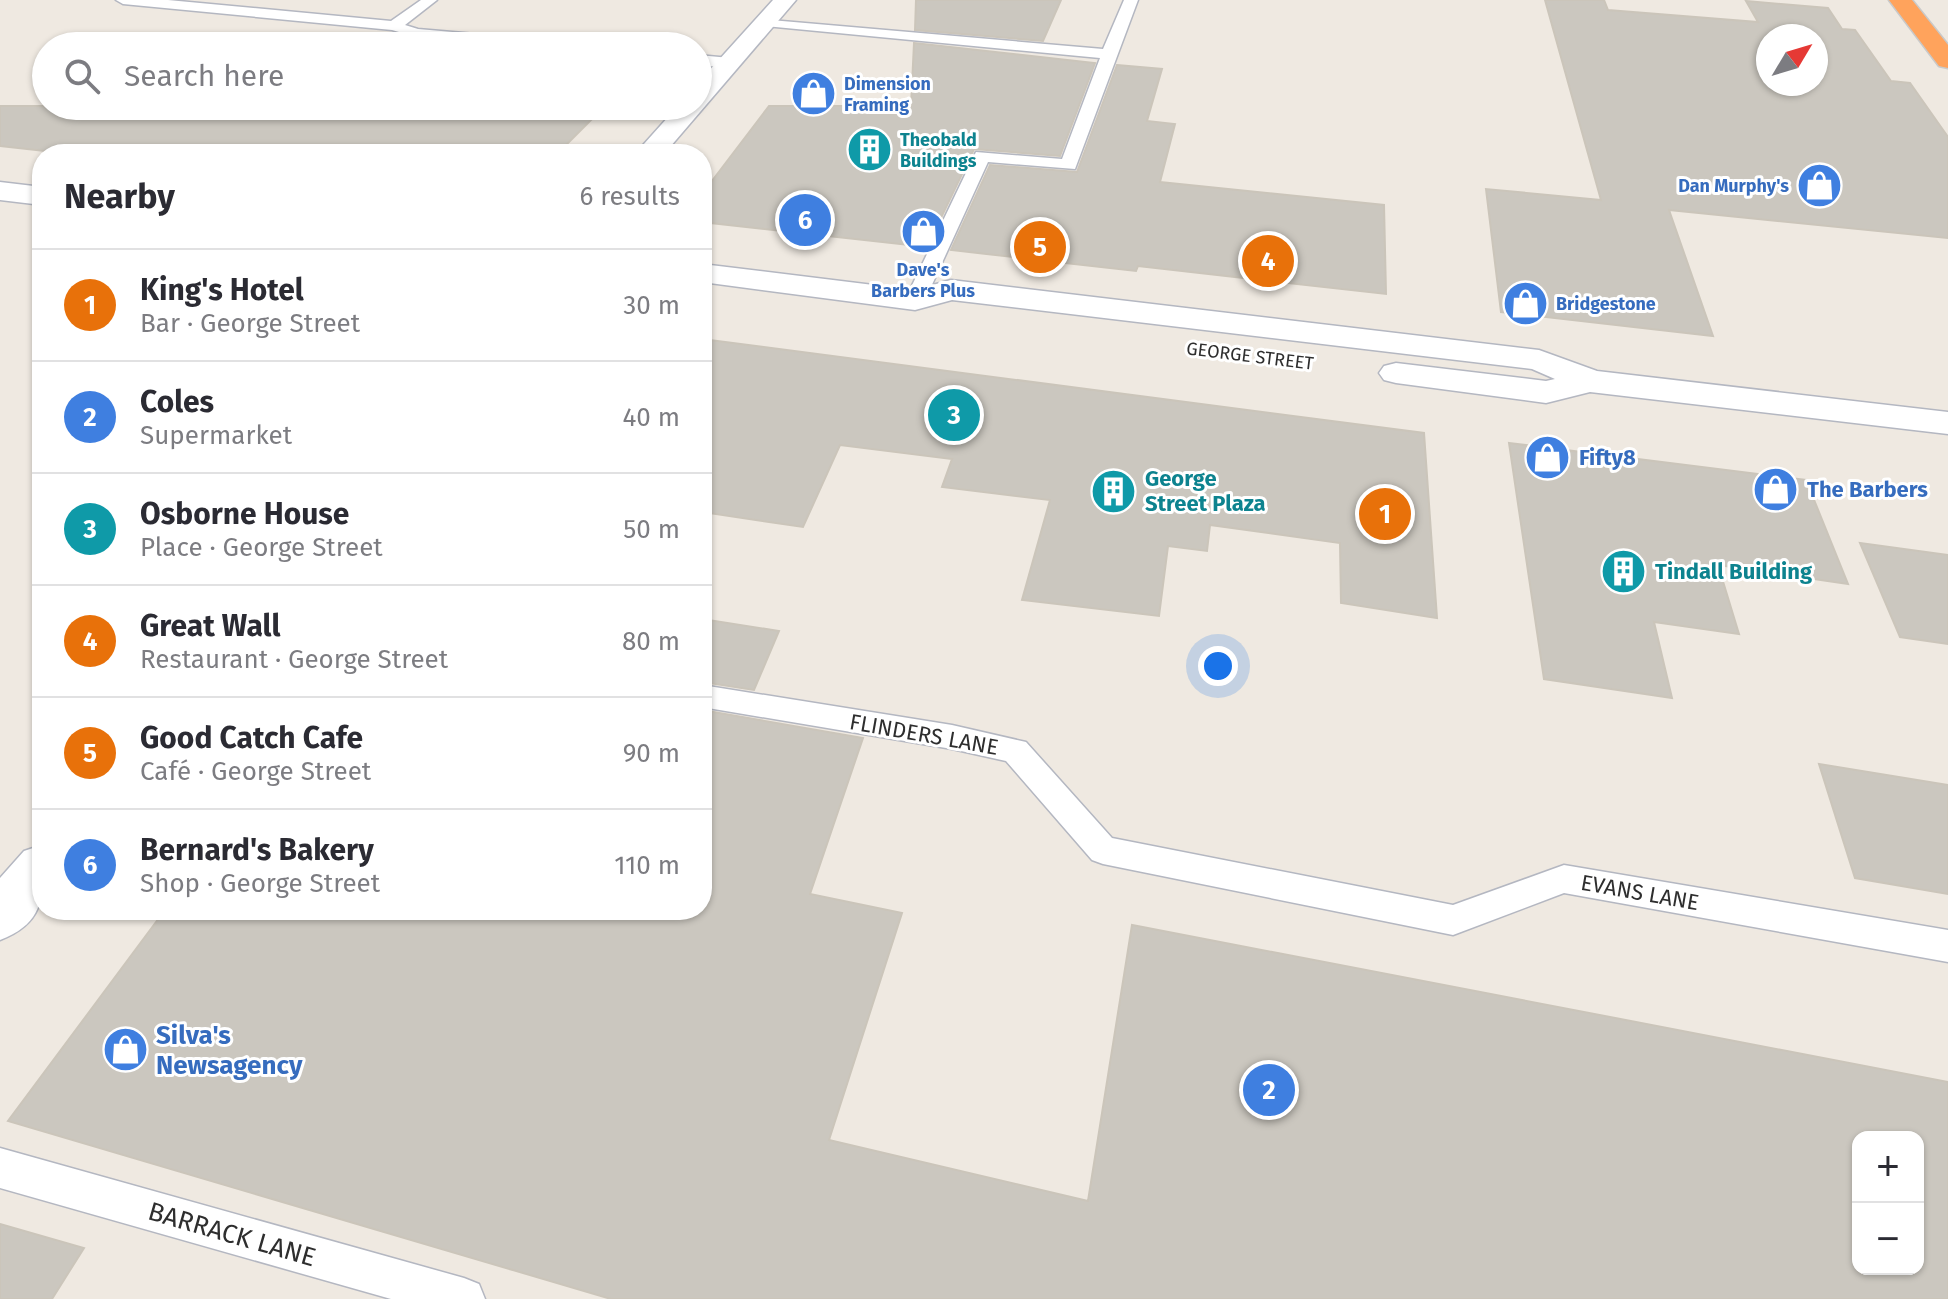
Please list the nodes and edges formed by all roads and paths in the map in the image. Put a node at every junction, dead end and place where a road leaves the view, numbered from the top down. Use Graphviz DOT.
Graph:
graph roads {
  1 [pos="123,0"];
  2 [pos="430,0"];
  3 [pos="785,0"];
  4 [pos="1131,0"];
  5 [pos="1900,0"];
  6 [pos="765,22"];
  7 [pos="394,26"];
  8 [pos="413,32"];
  9 [pos="1109,54"];
  10 [pos="712,61"];
  11 [pos="1948,61"];
  12 [pos="730,63"];
  13 [pos="712,83"];
  14 [pos="679,120"];
  15 [pos="658,144"];
  16 [pos="0,191"];
  17 [pos="32,195"];
  18 [pos="712,274"];
  19 [pos="915,300"];
  20 [pos="1948,423"];
  21 [pos="712,698"];
  22 [pos="1103,850"];
  23 [pos="32,879"];
  24 [pos="0,916"];
  25 [pos="1948,946"];
  26 [pos="0,1168"];
  27 [pos="464,1299"];
  1 -- 7 [label="lane"];
  2 -- 7 [label="lane"];
  3 -- 6 [label="street"];
  4 -- 9 [label="lane"];
  5 -- 11 [label="highway"];
  6 -- 9 [label="lane"];
  6 -- 12 [label="street"];
  7 -- 8 [label="lane"];
  9 -- 19 [label="lane"];
  10 -- 12 [label="lane"];
  12 -- 13 [label="street"];
  14 -- 15 [label="street"];
  16 -- 17 [label="street"];
  18 -- 19 [label="street, GEORGE STREET"];
  19 -- 20 [label="street, GEORGE STREET"];
  21 -- 22 [label="lane, FLINDERS LANE"];
  22 -- 25 [label="lane, EVANS LANE"];
  23 -- 24 [label="street"];
  26 -- 27 [label="lane, BARRACK LANE"];
}
